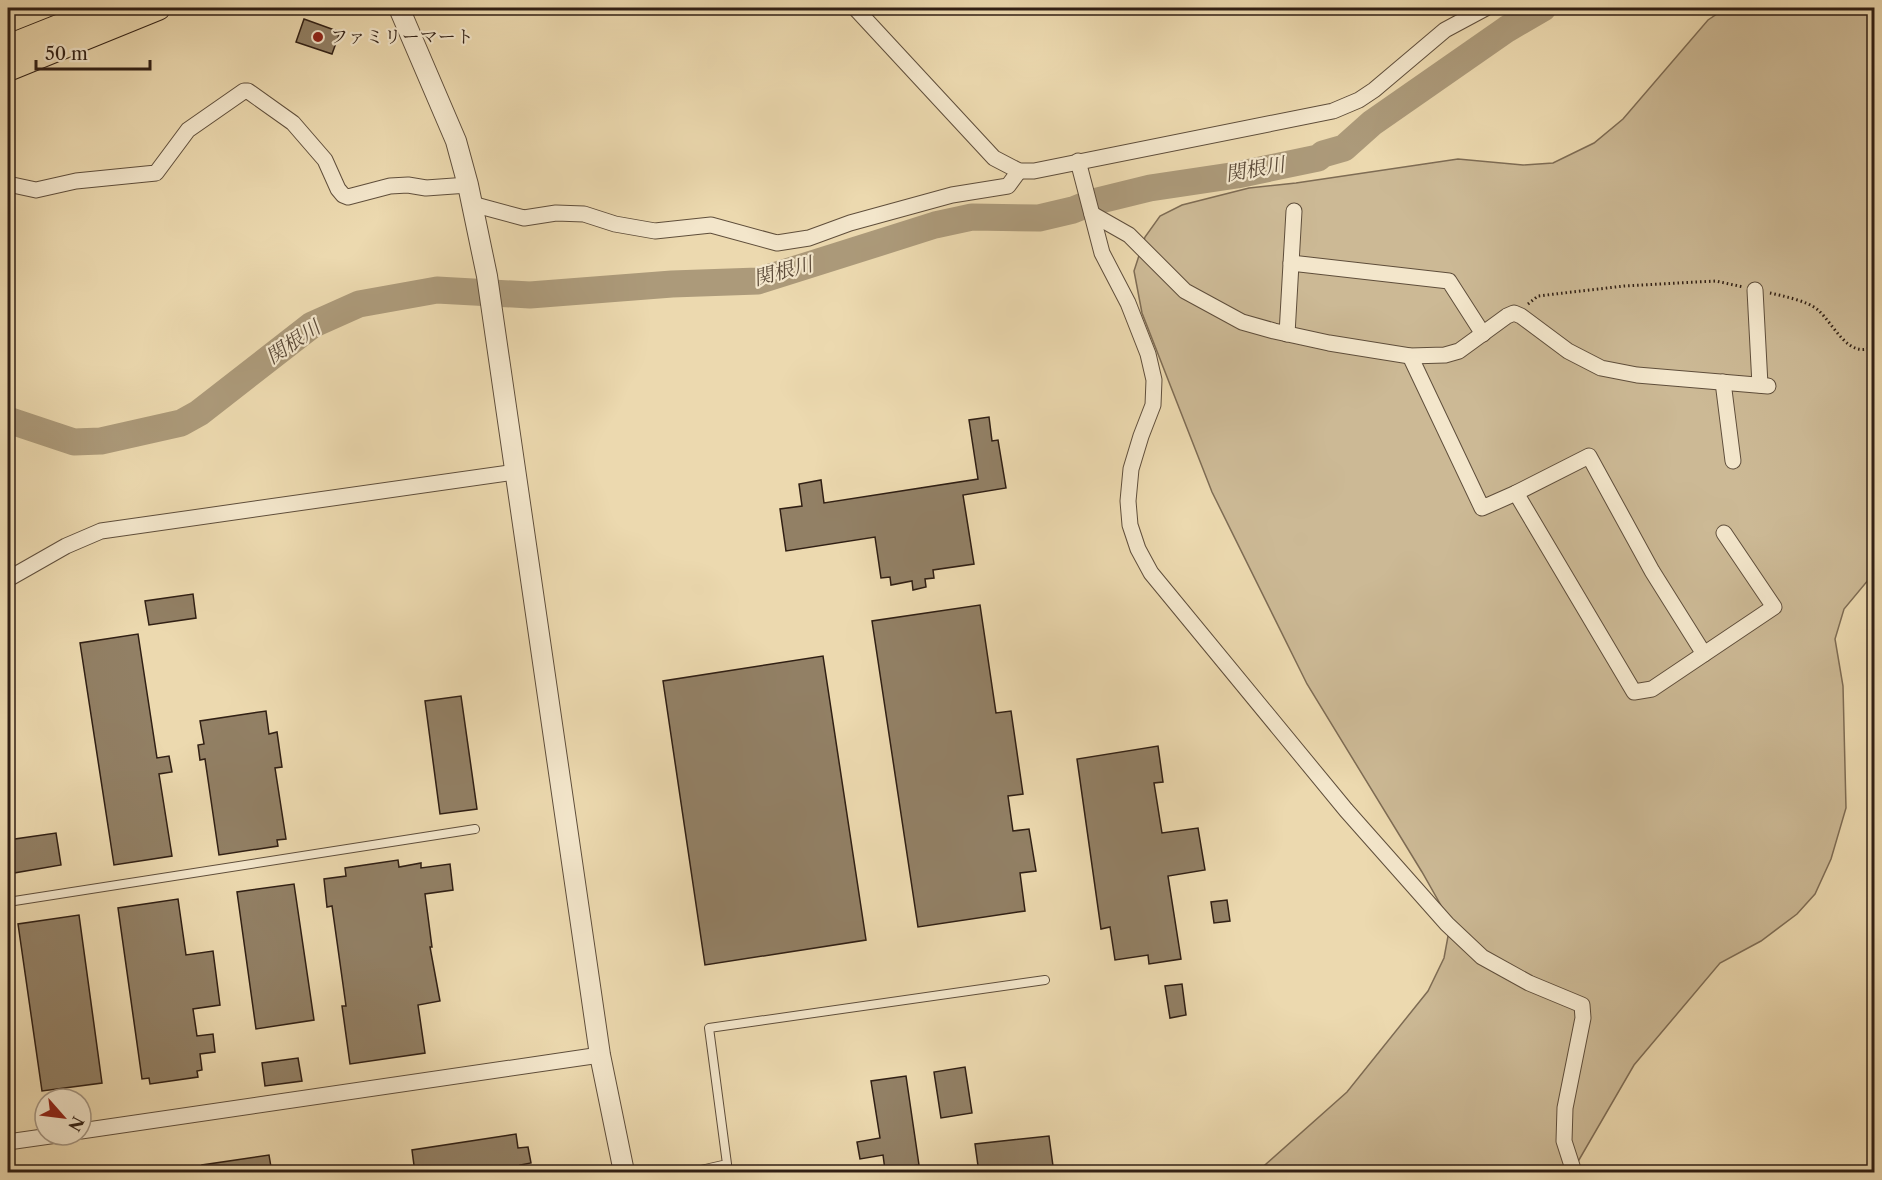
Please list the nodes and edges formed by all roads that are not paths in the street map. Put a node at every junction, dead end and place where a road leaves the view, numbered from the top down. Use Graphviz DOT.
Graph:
graph roads {
  1 [pos="106,8"];
  2 [pos="158,8"];
  3 [pos="399,8"];
  4 [pos="855,8"];
  5 [pos="1486,8"];
  6 [pos="76,13"];
  7 [pos="8,47"];
  8 [pos="8,69"];
  9 [pos="1078,162"];
  10 [pos="1019,171"];
  11 [pos="8,184"];
  12 [pos="470,195"];
  13 [pos="1294,211"];
  14 [pos="1092,214"];
  15 [pos="1291,263"];
  16 [pos="1755,290"];
  17 [pos="1287,334"];
  18 [pos="1483,334"];
  19 [pos="1410,356"];
  20 [pos="1723,382"];
  21 [pos="1732,461"];
  22 [pos="514,472"];
  23 [pos="1516,493"];
  24 [pos="1724,533"];
  25 [pos="8,579"];
  26 [pos="1704,654"];
  27 [pos="475,829"];
  28 [pos="8,902"];
  29 [pos="1045,980"];
  30 [pos="600,1054"];
  31 [pos="93,1129"];
  32 [pos="33,1138"];
  33 [pos="8,1142"];
  34 [pos="624,1173"];
  35 [pos="692,1173"];
  36 [pos="1574,1173"];
  1 -- 6 [label="main road"];
  2 -- 8 [label="main road"];
  3 -- 12 [label="street"];
  4 -- 10 [label="street"];
  5 -- 9 [label="street"];
  6 -- 7 [label="main road"];
  9 -- 10 [label="street"];
  9 -- 14 [label="street"];
  10 -- 12 [label="street"];
  11 -- 12 [label="street"];
  12 -- 22 [label="street"];
  13 -- 15 [label="street"];
  14 -- 17 [label="street"];
  14 -- 36 [label="street"];
  15 -- 17 [label="street"];
  15 -- 18 [label="street"];
  16 -- 20 [label="street"];
  17 -- 19 [label="street"];
  18 -- 19 [label="street"];
  18 -- 20 [label="street"];
  19 -- 23 [label="street"];
  20 -- 21 [label="street"];
  22 -- 25 [label="street"];
  22 -- 30 [label="street"];
  23 -- 26 [label="street"];
  23 -- 26 [label="street"];
  24 -- 26 [label="street"];
  27 -- 28 [label="lane"];
  29 -- 35 [label="lane"];
  30 -- 31 [label="street"];
  30 -- 34 [label="street"];
  32 -- 33 [label="street"];
}
